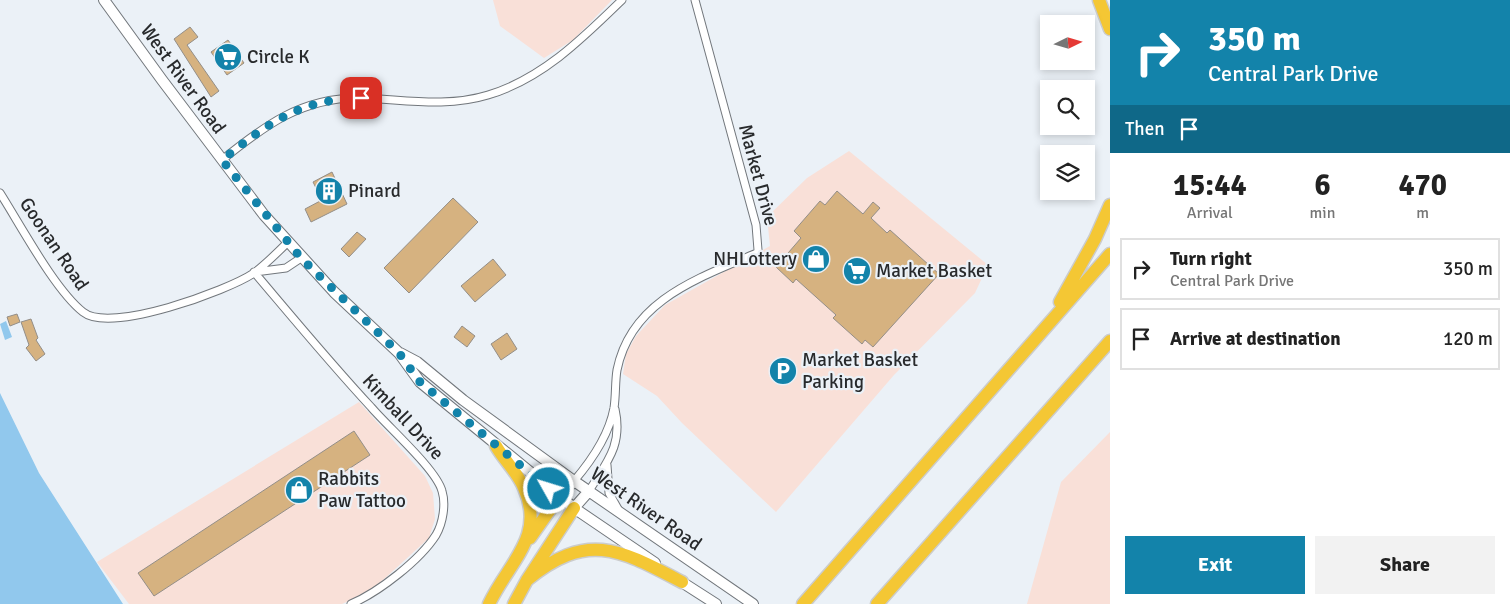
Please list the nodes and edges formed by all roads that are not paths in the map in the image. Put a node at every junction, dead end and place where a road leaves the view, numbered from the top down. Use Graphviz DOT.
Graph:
graph roads {
  1 [pos="104,0"];
  2 [pos="622,0"];
  3 [pos="695,0"];
  4 [pos="1099,0"];
  5 [pos="1110,29"];
  6 [pos="222,160"];
  7 [pos="0,194"];
  8 [pos="1110,205"];
  9 [pos="288,242"];
  10 [pos="1110,254"];
  11 [pos="301,258"];
  12 [pos="254,272"];
  13 [pos="1110,341"];
  14 [pos="1031,345"];
  15 [pos="399,353"];
  16 [pos="614,406"];
  17 [pos="496,446"];
  18 [pos="608,460"];
  19 [pos="574,481"];
  20 [pos="589,491"];
  21 [pos="559,497"];
  22 [pos="574,508"];
  23 [pos="623,514"];
  24 [pos="528,541"];
  25 [pos="527,580"];
  26 [pos="682,582"];
  27 [pos="352,604"];
  28 [pos="489,604"];
  29 [pos="514,604"];
  30 [pos="716,604"];
  31 [pos="753,604"];
  32 [pos="804,604"];
  33 [pos="877,604"];
  1 -- 6 [label="main road, West River Road"];
  2 -- 6 [label="street"];
  3 -- 16 [label="street, Market Drive"];
  4 -- 5 [label="highway"];
  6 -- 9 [label="main road, West River Road"];
  7 -- 12 [label="street, Goonan Road"];
  8 -- 14 [label="highway"];
  9 -- 11 [label="main road, West River Road"];
  9 -- 12 [label="street, Goonan Road"];
  10 -- 14 [label="highway"];
  11 -- 12 [label="street, Goonan Road"];
  11 -- 15 [label="main road, West River Road"];
  12 -- 27 [label="street, Kimball Drive"];
  13 -- 33 [label="highway"];
  14 -- 32 [label="highway"];
  15 -- 17 [label="main road, West River Road"];
  15 -- 19 [label="main road, West River Road"];
  16 -- 18 [label="street, Market Drive"];
  16 -- 19 [label="street, Market Drive"];
  17 -- 21 [label="main road, West River Road"];
  17 -- 24 [label="highway"];
  18 -- 20 [label="street, Market Drive"];
  18 -- 23 [label="street, Market Drive"];
  19 -- 20 [label="main road, West River Road"];
  19 -- 21 [label="main road"];
  20 -- 22 [label="main road"];
  20 -- 23 [label="main road, West River Road"];
  21 -- 22 [label="main road, West River Road"];
  21 -- 24 [label="highway"];
  22 -- 25 [label="highway"];
  22 -- 26 [label="main road, West River Road"];
  23 -- 31 [label="main road, West River Road"];
  24 -- 28 [label="highway"];
  25 -- 26 [label="highway"];
  25 -- 29 [label="highway"];
  26 -- 30 [label="main road, West River Road"];
}
